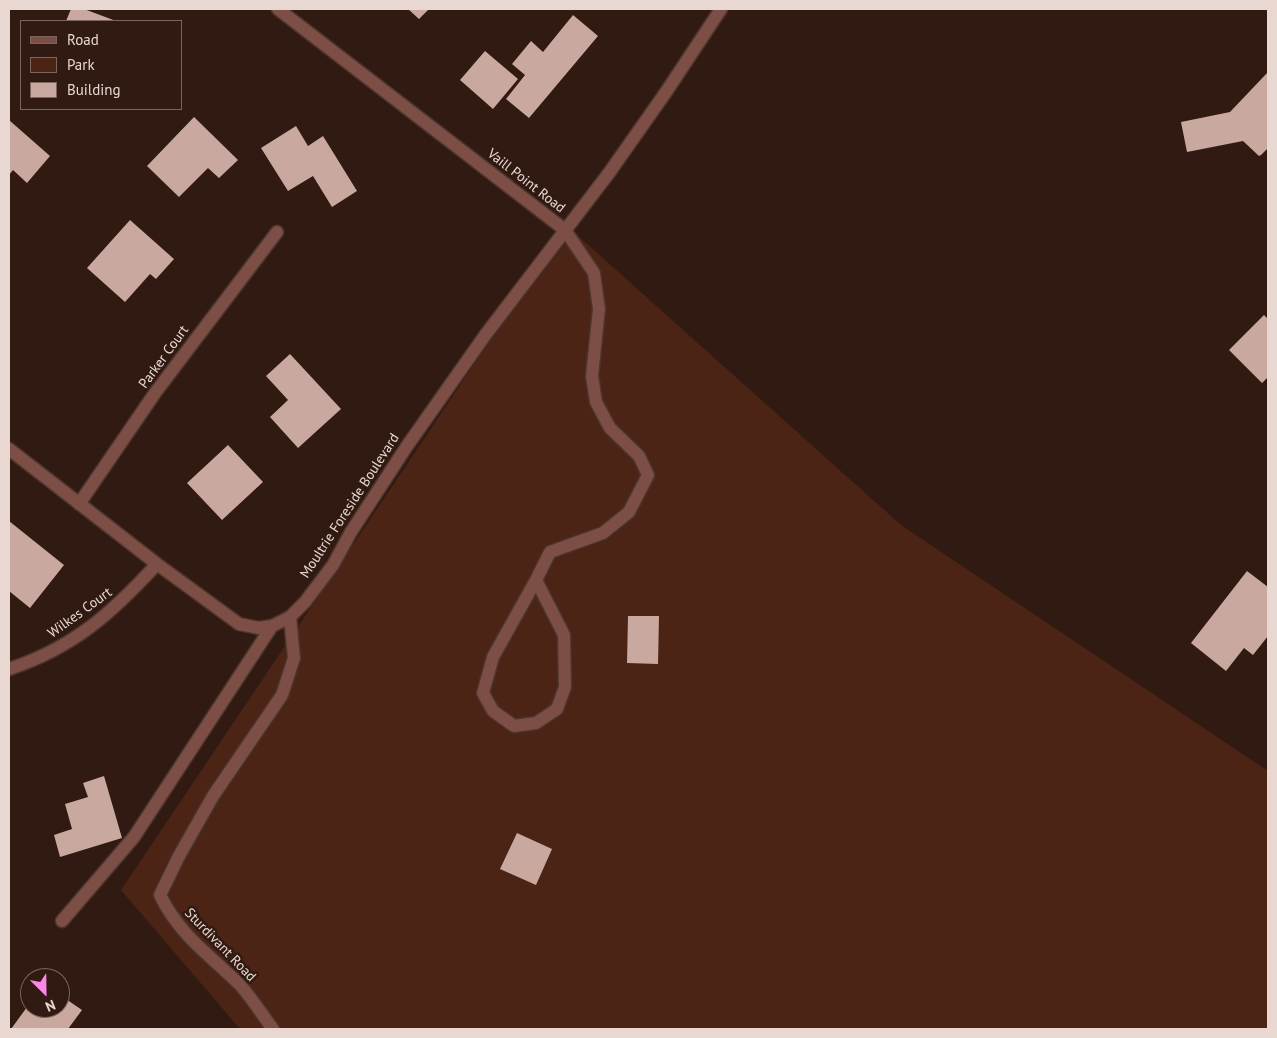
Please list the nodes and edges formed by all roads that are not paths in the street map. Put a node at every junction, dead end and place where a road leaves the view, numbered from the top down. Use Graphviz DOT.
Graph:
graph roads {
  1 [pos="278,9"];
  2 [pos="722,9"];
  3 [pos="566,230"];
  4 [pos="277,232"];
  5 [pos="9,449"];
  6 [pos="79,504"];
  7 [pos="158,564"];
  8 [pos="536,580"];
  9 [pos="290,617"];
  10 [pos="272,626"];
  11 [pos="9,669"];
  12 [pos="62,921"];
  13 [pos="272,1029"];
  1 -- 3 [label="street, Vaill Point Road"];
  2 -- 3 [label="street, Vaill Point Road"];
  3 -- 8 [label="street"];
  3 -- 9 [label="street, Moultrie Foreside Boulevard"];
  4 -- 6 [label="street, Parker Court"];
  5 -- 6 [label="street, Moultrie Foreside Boulevard"];
  6 -- 7 [label="street, Moultrie Foreside Boulevard"];
  7 -- 10 [label="street, Moultrie Foreside Boulevard"];
  7 -- 11 [label="street, Wilkes Court"];
  8 -- 8 [label="street"];
  9 -- 10 [label="street, Moultrie Foreside Boulevard"];
  9 -- 13 [label="street, Sturdivant Road"];
  10 -- 12 [label="street"];
}
